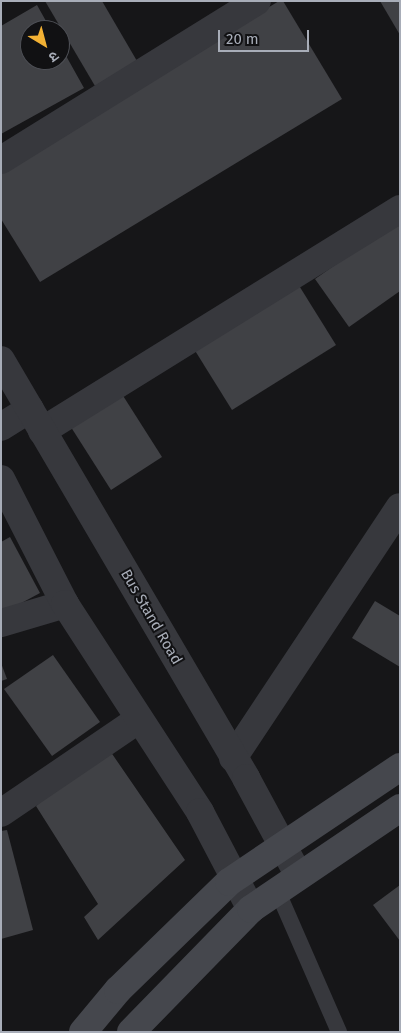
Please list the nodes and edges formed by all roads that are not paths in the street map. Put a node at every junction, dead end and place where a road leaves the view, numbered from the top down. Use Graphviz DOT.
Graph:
graph roads {
  1 [pos="257,1"];
  2 [pos="1,160"];
  3 [pos="400,209"];
  4 [pos="1,360"];
  5 [pos="36,420"];
  6 [pos="1,427"];
  7 [pos="1,479"];
  8 [pos="400,507"];
  9 [pos="65,604"];
  10 [pos="1,623"];
  11 [pos="138,720"];
  12 [pos="233,758"];
  13 [pos="400,767"];
  14 [pos="400,808"];
  15 [pos="1,813"];
  16 [pos="283,846"];
  17 [pos="234,879"];
  18 [pos="288,883"];
  19 [pos="251,909"];
  20 [pos="83,1032"];
  21 [pos="131,1032"];
  22 [pos="339,1032"];
  1 -- 2 [label="street"];
  3 -- 5 [label="street"];
  4 -- 5 [label="street, Bus Stand Road"];
  5 -- 6 [label="street"];
  5 -- 12 [label="street, Bus Stand Road"];
  7 -- 9 [label="street"];
  8 -- 12 [label="street"];
  9 -- 10 [label="street"];
  9 -- 11 [label="street"];
  11 -- 15 [label="street"];
  11 -- 17 [label="street"];
  12 -- 16 [label="street, Bus Stand Road"];
  13 -- 16 [label="main road"];
  14 -- 18 [label="main road"];
  16 -- 17 [label="main road"];
  16 -- 18 [label="street, Bus Stand Road"];
  17 -- 19 [label="street"];
  17 -- 20 [label="main road"];
  18 -- 19 [label="main road"];
  18 -- 22 [label="lane"];
  19 -- 21 [label="main road"];
}
